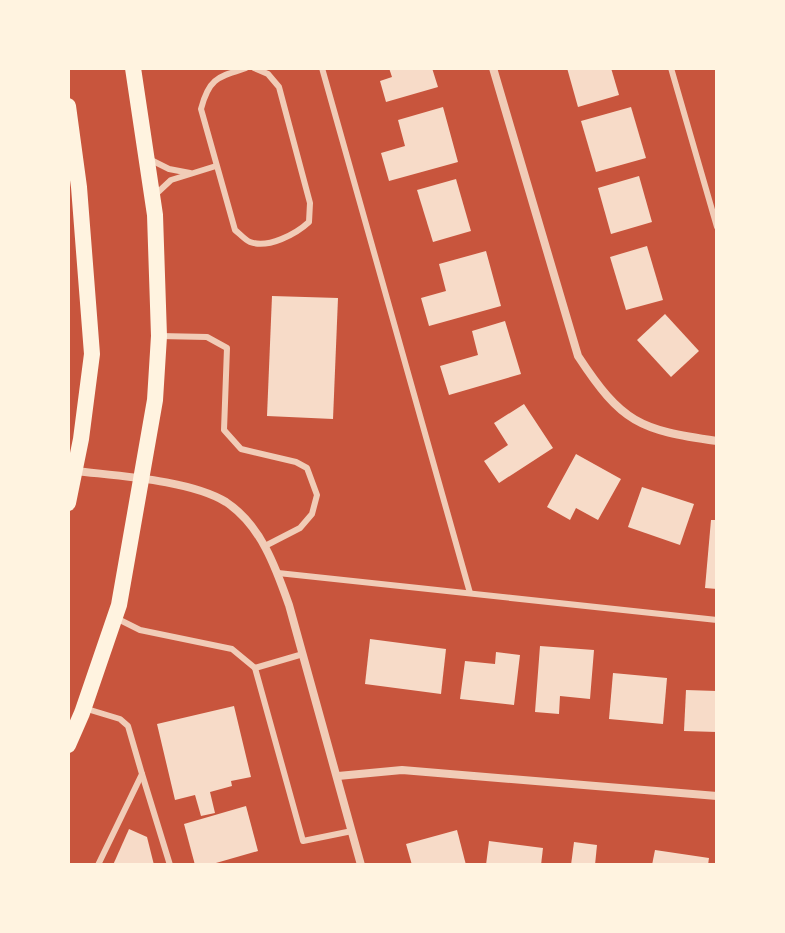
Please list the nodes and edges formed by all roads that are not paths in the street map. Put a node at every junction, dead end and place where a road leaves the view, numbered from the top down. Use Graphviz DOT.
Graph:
graph roads {
  1 [pos="133,68"];
  2 [pos="246,68"];
  3 [pos="254,68"];
  4 [pos="322,68"];
  5 [pos="493,68"];
  6 [pos="671,68"];
  7 [pos="68,106"];
  8 [pos="149,158"];
  9 [pos="216,166"];
  10 [pos="190,173"];
  11 [pos="153,197"];
  12 [pos="717,227"];
  13 [pos="159,336"];
  14 [pos="717,441"];
  15 [pos="76,471"];
  16 [pos="141,479"];
  17 [pos="68,503"];
  18 [pos="265,546"];
  19 [pos="278,573"];
  20 [pos="470,593"];
  21 [pos="114,617"];
  22 [pos="717,620"];
  23 [pos="303,654"];
  24 [pos="255,668"];
  25 [pos="84,708"];
  26 [pos="68,745"];
  27 [pos="142,774"];
  28 [pos="338,776"];
  29 [pos="717,796"];
  30 [pos="352,831"];
  31 [pos="98,865"];
  32 [pos="170,865"];
  33 [pos="361,865"];
  1 -- 8 [label="main road"];
  2 -- 9 [label="lane"];
  3 -- 9 [label="lane"];
  4 -- 20 [label="lane"];
  5 -- 14 [label="street"];
  6 -- 12 [label="lane"];
  7 -- 15 [label="main road"];
  8 -- 10 [label="lane"];
  8 -- 11 [label="main road"];
  9 -- 10 [label="lane"];
  10 -- 11 [label="lane"];
  11 -- 13 [label="main road"];
  13 -- 16 [label="main road"];
  13 -- 18 [label="lane"];
  15 -- 16 [label="street"];
  15 -- 17 [label="main road"];
  16 -- 18 [label="street"];
  16 -- 21 [label="main road"];
  18 -- 19 [label="street"];
  19 -- 20 [label="lane"];
  19 -- 23 [label="street"];
  20 -- 22 [label="lane"];
  21 -- 24 [label="lane"];
  21 -- 25 [label="main road"];
  23 -- 24 [label="lane"];
  23 -- 28 [label="street"];
  24 -- 30 [label="lane"];
  25 -- 26 [label="main road"];
  25 -- 27 [label="lane"];
  27 -- 31 [label="lane"];
  27 -- 32 [label="lane"];
  28 -- 29 [label="street"];
  28 -- 30 [label="street"];
  30 -- 33 [label="street"];
}
